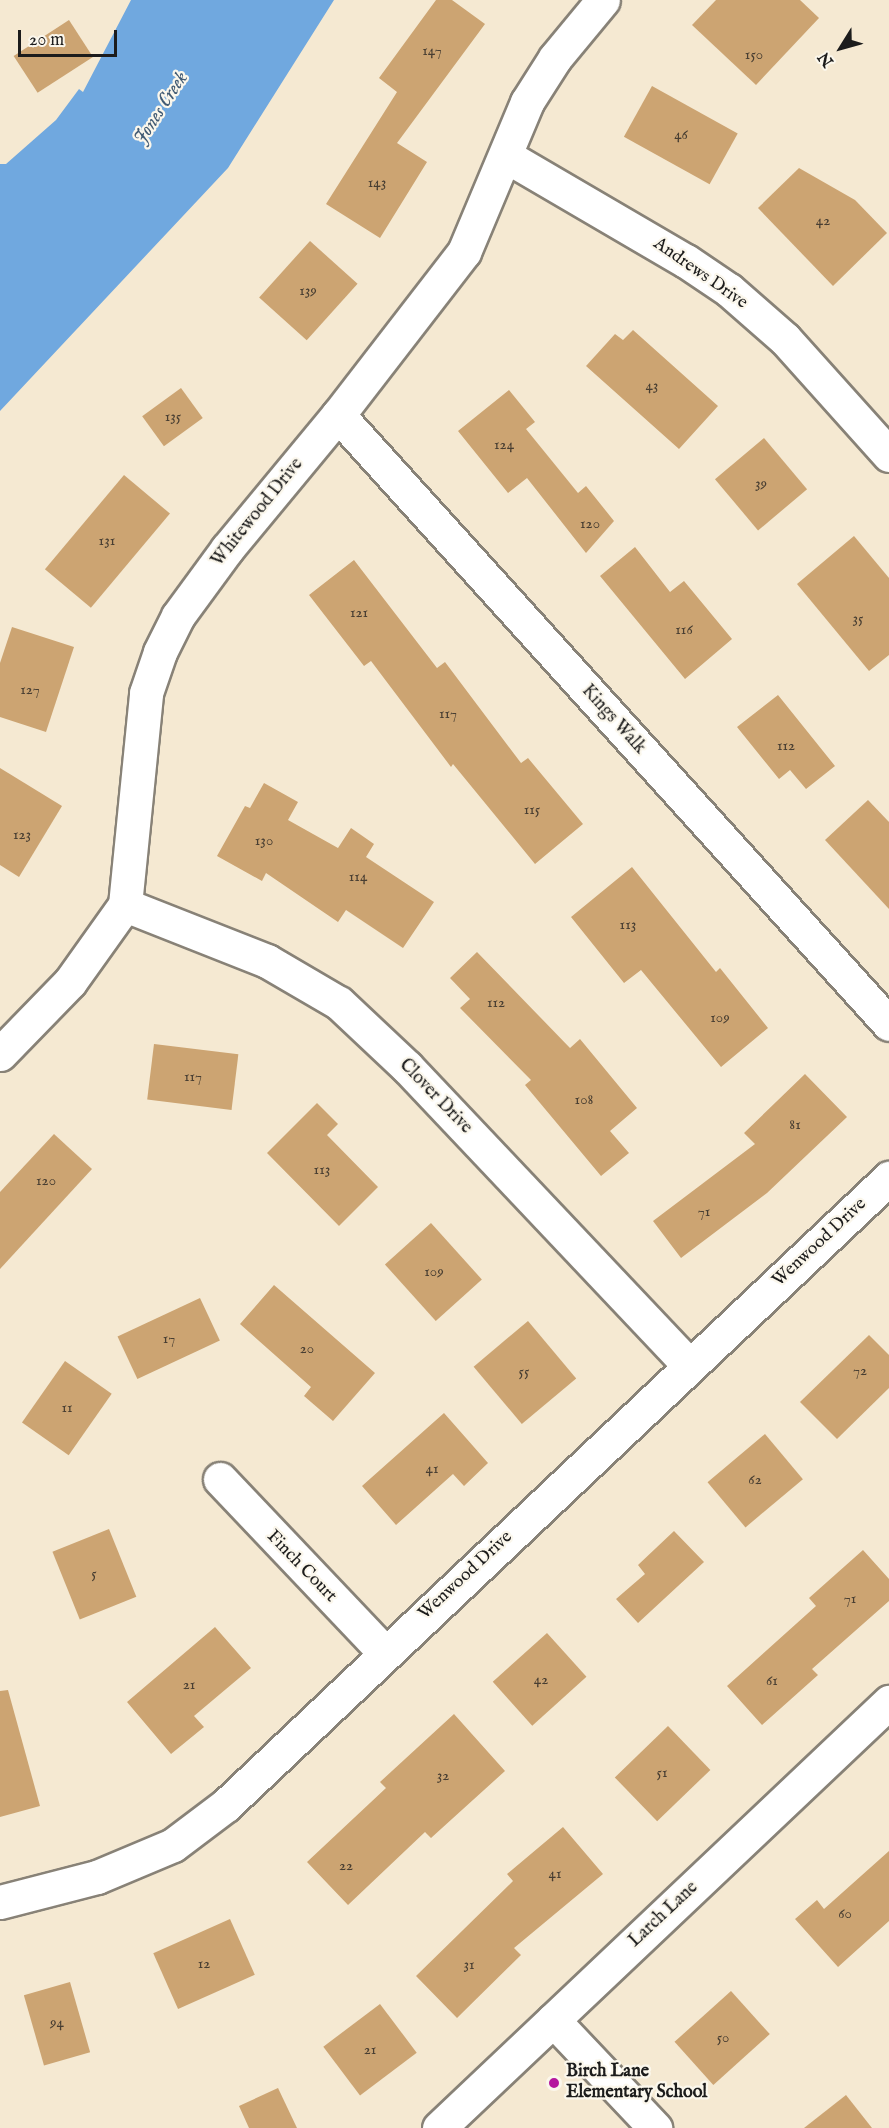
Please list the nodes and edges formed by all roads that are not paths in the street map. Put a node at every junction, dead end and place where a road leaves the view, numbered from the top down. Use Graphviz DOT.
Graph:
graph roads {
  1 [pos="603,0"];
  2 [pos="506,156"];
  3 [pos="338,415"];
  4 [pos="889,455"];
  5 [pos="125,905"];
  6 [pos="889,1024"];
  7 [pos="0,1054"];
  8 [pos="889,1178"];
  9 [pos="689,1365"];
  10 [pos="220,1479"];
  11 [pos="385,1653"];
  12 [pos="889,1702"];
  13 [pos="0,1902"];
  14 [pos="553,2020"];
  15 [pos="439,2128"];
  16 [pos="655,2128"];
  1 -- 2 [label="street, Whitewood Drive"];
  2 -- 3 [label="street, Whitewood Drive"];
  2 -- 4 [label="street, Andrews Drive"];
  3 -- 5 [label="street, Whitewood Drive"];
  3 -- 6 [label="street, Kings Walk"];
  5 -- 7 [label="street, Whitewood Drive"];
  5 -- 9 [label="street, Clover Drive"];
  8 -- 9 [label="street, Wenwood Drive"];
  9 -- 11 [label="street, Wenwood Drive"];
  10 -- 11 [label="street, Finch Court"];
  11 -- 13 [label="street, Wenwood Drive"];
  12 -- 14 [label="street, Larch Lane"];
  14 -- 15 [label="street, Larch Lane"];
  14 -- 16 [label="street"];
}
